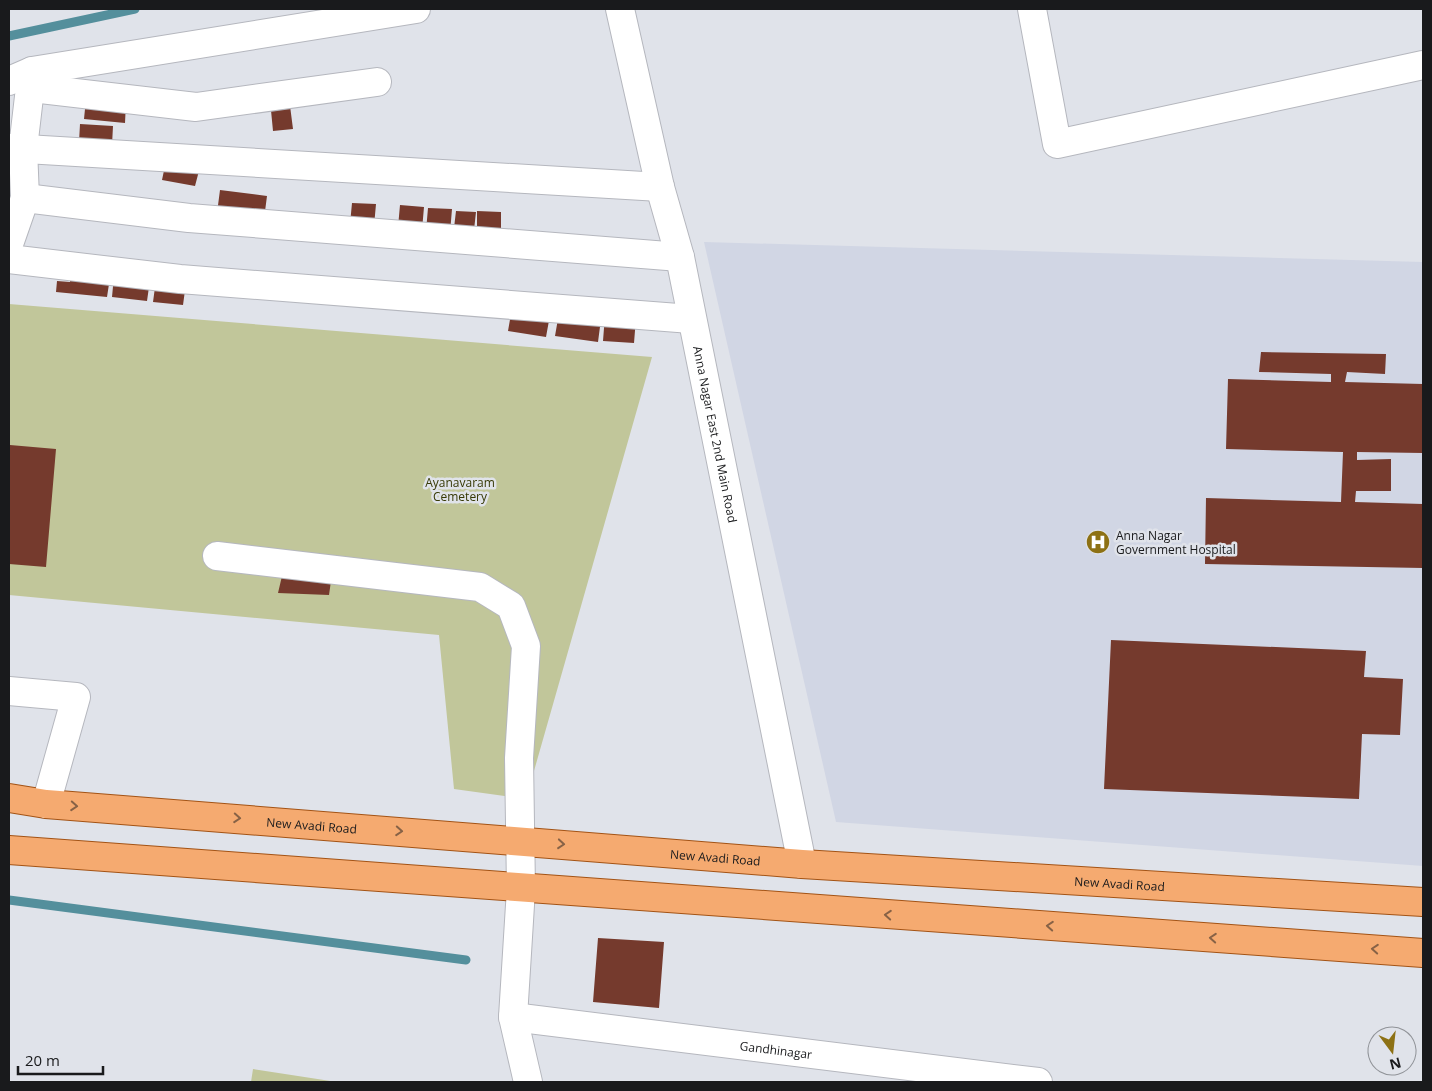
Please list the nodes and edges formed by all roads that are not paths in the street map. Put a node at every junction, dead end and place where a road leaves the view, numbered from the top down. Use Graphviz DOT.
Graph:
graph roads {
  1 [pos="416,9"];
  2 [pos="620,9"];
  3 [pos="1032,9"];
  4 [pos="1423,66"];
  5 [pos="24,80"];
  6 [pos="378,82"];
  7 [pos="16,148"];
  8 [pos="660,187"];
  9 [pos="24,198"];
  10 [pos="9,244"];
  11 [pos="680,257"];
  12 [pos="9,259"];
  13 [pos="691,318"];
  14 [pos="217,556"];
  15 [pos="9,691"];
  16 [pos="9,798"];
  17 [pos="46,804"];
  18 [pos="521,840"];
  19 [pos="9,850"];
  20 [pos="802,864"];
  21 [pos="521,888"];
  22 [pos="1423,902"];
  23 [pos="1423,953"];
  24 [pos="513,1017"];
  25 [pos="528,1082"];
  26 [pos="1038,1082"];
  1 -- 5 [label="street"];
  2 -- 8 [label="street, Anna Nagar East 2nd Main Road"];
  3 -- 4 [label="street"];
  5 -- 6 [label="street"];
  5 -- 7 [label="street"];
  7 -- 8 [label="street"];
  7 -- 9 [label="street"];
  8 -- 11 [label="street, Anna Nagar East 2nd Main Road"];
  9 -- 10 [label="street"];
  9 -- 11 [label="street"];
  11 -- 13 [label="street, Anna Nagar East 2nd Main Road"];
  12 -- 13 [label="street"];
  13 -- 20 [label="street, Anna Nagar East 2nd Main Road"];
  14 -- 18 [label="street"];
  15 -- 17 [label="street"];
  16 -- 17 [label="main road, New Avadi Road"];
  17 -- 18 [label="main road, New Avadi Road, one-way"];
  18 -- 20 [label="main road, New Avadi Road, one-way"];
  18 -- 21 [label="street"];
  19 -- 21 [label="main road"];
  20 -- 22 [label="main road, New Avadi Road"];
  23 -- 21 [label="main road, one-way"];
  21 -- 24 [label="street"];
  24 -- 25 [label="street"];
  24 -- 26 [label="street, Gandhinagar"];
}
